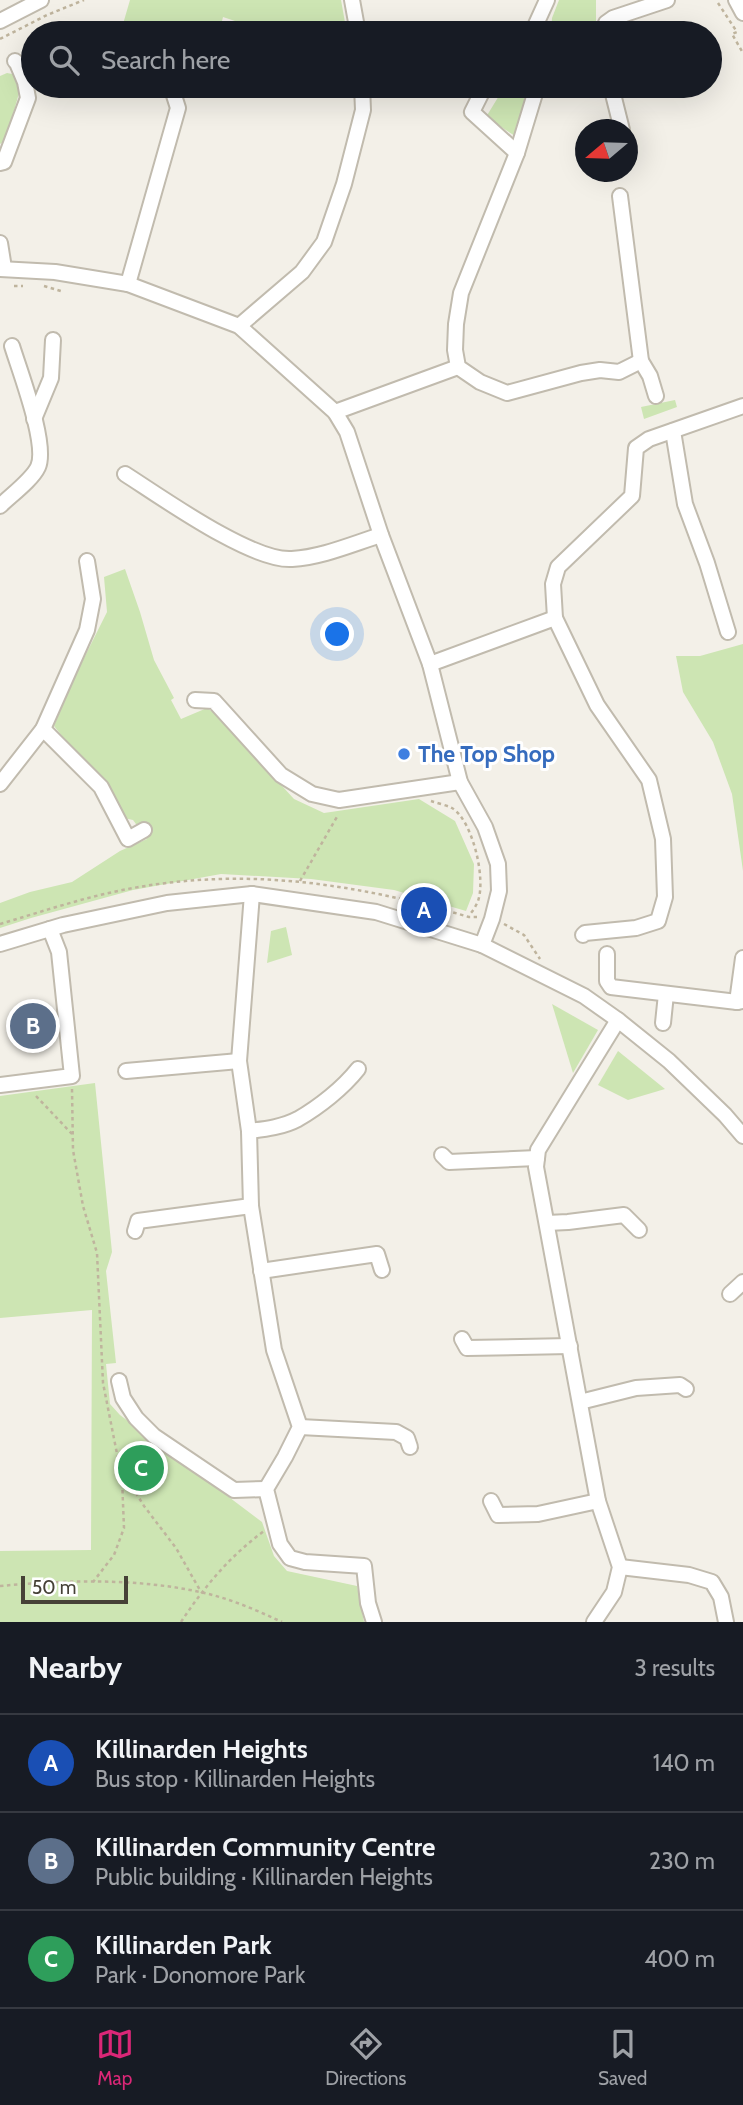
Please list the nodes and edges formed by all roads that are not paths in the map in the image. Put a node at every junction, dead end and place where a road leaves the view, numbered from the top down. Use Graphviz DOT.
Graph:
graph roads {
  1 [pos="41,0"];
  2 [pos="352,0"];
  3 [pos="547,0"];
  4 [pos="667,0"];
  5 [pos="736,0"];
  6 [pos="743,13"];
  7 [pos="0,21"];
  8 [pos="356,21"];
  9 [pos="537,21"];
  10 [pos="609,21"];
  11 [pos="15,61"];
  12 [pos="21,72"];
  13 [pos="28,98"];
  14 [pos="175,98"];
  15 [pos="362,98"];
  16 [pos="479,98"];
  17 [pos="534,98"];
  18 [pos="614,98"];
  19 [pos="619,119"];
  20 [pos="517,153"];
  21 [pos="0,163"];
  22 [pos="620,196"];
  23 [pos="0,243"];
  24 [pos="2,269"];
  25 [pos="128,284"];
  26 [pos="239,326"];
  27 [pos="53,340"];
  28 [pos="12,346"];
  29 [pos="641,361"];
  30 [pos="458,367"];
  31 [pos="656,396"];
  32 [pos="743,406"];
  33 [pos="335,412"];
  34 [pos="34,419"];
  35 [pos="673,431"];
  36 [pos="125,474"];
  37 [pos="0,506"];
  38 [pos="381,535"];
  39 [pos="87,561"];
  40 [pos="555,618"];
  41 [pos="727,632"];
  42 [pos="430,664"];
  43 [pos="195,699"];
  44 [pos="43,729"];
  45 [pos="460,782"];
  46 [pos="0,784"];
  47 [pos="144,830"];
  48 [pos="252,894"];
  49 [pos="50,929"];
  50 [pos="583,935"];
  51 [pos="0,944"];
  52 [pos="482,945"];
  53 [pos="607,954"];
  54 [pos="743,958"];
  55 [pos="666,994"];
  56 [pos="740,1001"];
  57 [pos="618,1020"];
  58 [pos="663,1023"];
  59 [pos="239,1061"];
  60 [pos="358,1069"];
  61 [pos="126,1071"];
  62 [pos="0,1085"];
  63 [pos="740,1127"];
  64 [pos="249,1131"];
  65 [pos="442,1155"];
  66 [pos="537,1158"];
  67 [pos="251,1206"];
  68 [pos="547,1223"];
  69 [pos="639,1230"];
  70 [pos="135,1231"];
  71 [pos="383,1270"];
  72 [pos="261,1271"];
  73 [pos="743,1282"];
  74 [pos="730,1294"];
  75 [pos="462,1339"];
  76 [pos="570,1346"];
  77 [pos="119,1381"];
  78 [pos="686,1389"];
  79 [pos="580,1402"];
  80 [pos="300,1427"];
  81 [pos="410,1447"];
  82 [pos="266,1489"];
  83 [pos="491,1501"];
  84 [pos="598,1501"];
  85 [pos="620,1567"];
  86 [pos="374,1622"];
  87 [pos="594,1622"];
  88 [pos="726,1622"];
  1 -- 7 [label="street"];
  2 -- 8 [label="street"];
  3 -- 9 [label="street"];
  4 -- 10 [label="street"];
  5 -- 6 [label="street"];
  11 -- 12 [label="street"];
  13 -- 21 [label="street"];
  14 -- 25 [label="street"];
  15 -- 26 [label="street"];
  16 -- 20 [label="street"];
  17 -- 20 [label="street"];
  18 -- 19 [label="street"];
  20 -- 30 [label="street"];
  22 -- 29 [label="street"];
  23 -- 24 [label="street"];
  24 -- 25 [label="street"];
  25 -- 26 [label="street"];
  26 -- 33 [label="street"];
  27 -- 34 [label="street"];
  28 -- 34 [label="street"];
  29 -- 30 [label="street"];
  29 -- 31 [label="street"];
  30 -- 33 [label="street"];
  32 -- 35 [label="street"];
  33 -- 38 [label="street"];
  34 -- 37 [label="street"];
  35 -- 40 [label="street"];
  35 -- 41 [label="street"];
  36 -- 38 [label="street"];
  38 -- 42 [label="street"];
  39 -- 44 [label="street"];
  40 -- 42 [label="street"];
  40 -- 50 [label="street"];
  42 -- 45 [label="street"];
  43 -- 45 [label="street"];
  44 -- 46 [label="street"];
  44 -- 47 [label="street"];
  45 -- 52 [label="street"];
  48 -- 49 [label="street"];
  48 -- 52 [label="street"];
  48 -- 59 [label="street"];
  49 -- 51 [label="street"];
  49 -- 62 [label="street"];
  52 -- 57 [label="street"];
  53 -- 55 [label="street"];
  54 -- 56 [label="street"];
  55 -- 56 [label="street"];
  55 -- 58 [label="street"];
  57 -- 63 [label="street"];
  57 -- 66 [label="street"];
  59 -- 61 [label="street"];
  59 -- 64 [label="street"];
  60 -- 64 [label="street"];
  64 -- 67 [label="street"];
  65 -- 66 [label="street"];
  66 -- 68 [label="street"];
  67 -- 70 [label="street"];
  67 -- 72 [label="street"];
  68 -- 69 [label="street"];
  68 -- 76 [label="street"];
  71 -- 72 [label="street"];
  72 -- 80 [label="street"];
  73 -- 74 [label="street"];
  75 -- 76 [label="street"];
  76 -- 79 [label="street"];
  77 -- 82 [label="street"];
  78 -- 79 [label="street"];
  79 -- 84 [label="street"];
  80 -- 81 [label="street"];
  80 -- 82 [label="street"];
  82 -- 86 [label="street"];
  83 -- 84 [label="street"];
  84 -- 85 [label="street"];
  85 -- 87 [label="street"];
  85 -- 88 [label="street"];
}
